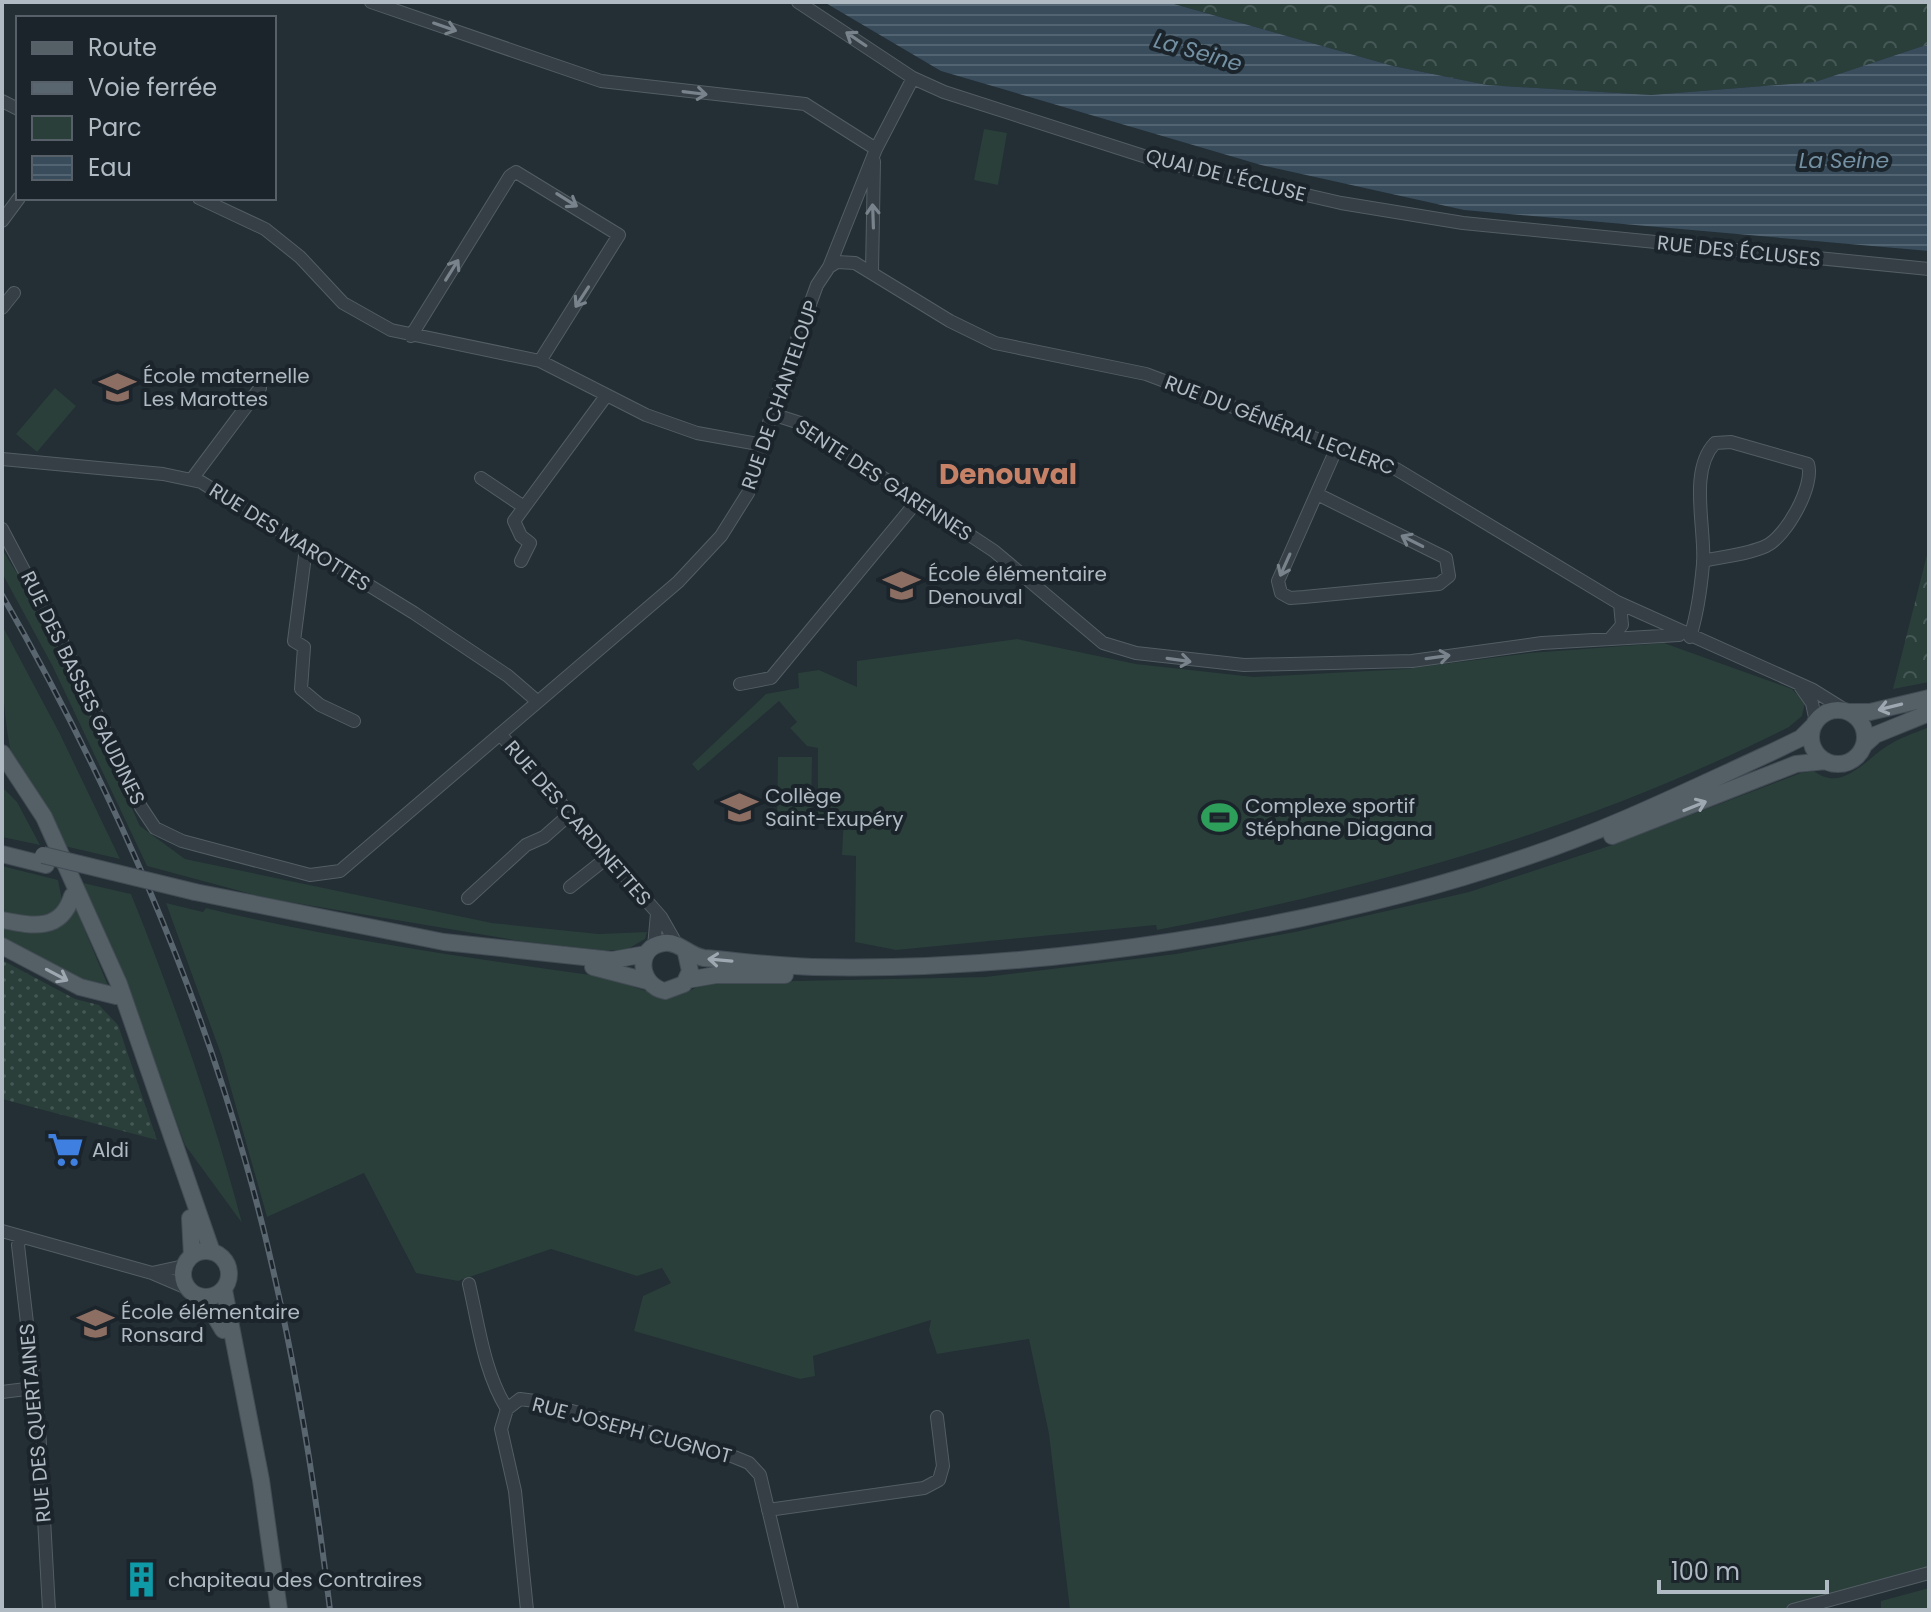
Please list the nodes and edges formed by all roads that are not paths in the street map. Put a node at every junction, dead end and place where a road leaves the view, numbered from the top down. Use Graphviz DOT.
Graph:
graph roads {
  1 [pos="371,2"];
  2 [pos="798,2"];
  3 [pos="913,78"];
  4 [pos="874,154"];
  5 [pos="18,200"];
  6 [pos="203,200"];
  7 [pos="2,221"];
  8 [pos="1548,232"];
  9 [pos="836,244"];
  10 [pos="842,262"];
  11 [pos="829,267"];
  12 [pos="1929,269"];
  13 [pos="872,272"];
  14 [pos="14,293"];
  15 [pos="2,308"];
  16 [pos="411,336"];
  17 [pos="540,361"];
  18 [pos="260,388"];
  19 [pos="606,396"];
  20 [pos="772,414"];
  21 [pos="764,445"];
  22 [pos="1338,445"];
  23 [pos="5,462"];
  24 [pos="481,478"];
  25 [pos="192,479"];
  26 [pos="1317,494"];
  27 [pos="918,500"];
  28 [pos="524,507"];
  29 [pos="2,529"];
  30 [pos="306,548"];
  31 [pos="521,561"];
  32 [pos="1703,561"];
  33 [pos="1620,604"];
  34 [pos="1687,636"];
  35 [pos="1610,639"];
  36 [pos="740,684"];
  37 [pos="1800,686"];
  38 [pos="1929,698"];
  39 [pos="537,701"];
  40 [pos="1848,711"];
  41 [pos="1929,713"];
  42 [pos="354,721"];
  43 [pos="1815,724"];
  44 [pos="500,734"];
  45 [pos="1864,745"];
  46 [pos="2,753"];
  47 [pos="1826,761"];
  48 [pos="2,777"];
  49 [pos="570,814"];
  50 [pos="2,846"];
  51 [pos="2,854"];
  52 [pos="608,857"];
  53 [pos="44,860"];
  54 [pos="570,887"];
  55 [pos="72,896"];
  56 [pos="196,897"];
  57 [pos="468,898"];
  58 [pos="657,913"];
  59 [pos="2,920"];
  60 [pos="2,946"];
  61 [pos="681,949"];
  62 [pos="650,951"];
  63 [pos="687,980"];
  64 [pos="647,981"];
  65 [pos="116,996"];
  66 [pos="2,1231"];
  67 [pos="21,1237"];
  68 [pos="212,1252"];
  69 [pos="188,1261"];
  70 [pos="152,1273"];
  71 [pos="469,1284"];
  72 [pos="187,1288"];
  73 [pos="224,1290"];
  74 [pos="204,1298"];
  75 [pos="34,1388"];
  76 [pos="2,1392"];
  77 [pos="507,1409"];
  78 [pos="937,1417"];
  79 [pos="768,1510"];
  80 [pos="1929,1573"];
  81 [pos="49,1610"];
  82 [pos="271,1610"];
  83 [pos="279,1610"];
  84 [pos="527,1610"];
  85 [pos="792,1610"];
  86 [pos="1793,1610"];
  1 -- 4 [label="street, one-way"];
  3 -- 2 [label="street, QUAI DE L'ÉCLUSE, one-way"];
  3 -- 4 [label="street, RUE DE CHANTELOUP"];
  3 -- 8 [label="street, QUAI DE L'ÉCLUSE"];
  4 -- 9 [label="street, RUE DE CHANTELOUP"];
  13 -- 4 [label="street, one-way"];
  5 -- 7 [label="street"];
  6 -- 16 [label="street"];
  8 -- 12 [label="street, RUE DES ÉCLUSES"];
  9 -- 10 [label="street"];
  9 -- 11 [label="street, RUE DE CHANTELOUP"];
  10 -- 11 [label="street"];
  10 -- 13 [label="street, RUE DU GÉNÉRAL LECLERC"];
  11 -- 20 [label="street, RUE DE CHANTELOUP"];
  13 -- 22 [label="street, RUE DU GÉNÉRAL LECLERC"];
  14 -- 15 [label="street"];
  16 -- 17 [label="street"];
  16 -- 17 [label="street, one-way"];
  17 -- 19 [label="street"];
  18 -- 25 [label="street"];
  19 -- 21 [label="street"];
  19 -- 28 [label="street"];
  20 -- 21 [label="street, RUE DE CHANTELOUP"];
  20 -- 27 [label="street, SENTE DES GARENNES"];
  21 -- 39 [label="street, RUE DE CHANTELOUP"];
  22 -- 26 [label="street"];
  22 -- 33 [label="street, RUE DU GÉNÉRAL LECLERC"];
  23 -- 25 [label="street, RUE DES MAROTTES"];
  24 -- 28 [label="street"];
  25 -- 30 [label="street, RUE DES MAROTTES"];
  26 -- 26 [label="street, one-way"];
  27 -- 35 [label="street, SENTE DES GARENNES, one-way"];
  27 -- 36 [label="street"];
  28 -- 31 [label="street"];
  29 -- 44 [label="street, RUE DES BASSES GAUDINES"];
  30 -- 39 [label="street, RUE DES MAROTTES"];
  30 -- 42 [label="street"];
  32 -- 32 [label="street"];
  32 -- 34 [label="street"];
  33 -- 34 [label="street, RUE DU GÉNÉRAL LECLERC"];
  33 -- 35 [label="street"];
  34 -- 35 [label="street"];
  34 -- 37 [label="street, RUE DU GÉNÉRAL LECLERC"];
  37 -- 40 [label="street, RUE DU GÉNÉRAL LECLERC"];
  37 -- 43 [label="street"];
  38 -- 40 [label="main road, one-way"];
  39 -- 44 [label="street, RUE DES BASSES GAUDINES"];
  40 -- 43 [label="main road"];
  40 -- 45 [label="main road"];
  41 -- 45 [label="main road"];
  43 -- 47 [label="main road"];
  43 -- 61 [label="main road, one-way"];
  44 -- 49 [label="street, RUE DES CARDINETTES"];
  45 -- 47 [label="main road"];
  46 -- 68 [label="main road"];
  63 -- 47 [label="main road, one-way"];
  48 -- 55 [label="main road"];
  49 -- 52 [label="street, RUE DES CARDINETTES"];
  49 -- 57 [label="street"];
  50 -- 53 [label="main road"];
  51 -- 53 [label="main road"];
  52 -- 54 [label="street"];
  52 -- 58 [label="street, RUE DES CARDINETTES"];
  53 -- 56 [label="main road, bridge"];
  55 -- 59 [label="main road"];
  55 -- 65 [label="main road"];
  56 -- 62 [label="main road"];
  56 -- 64 [label="main road"];
  58 -- 61 [label="street, RUE DES CARDINETTES"];
  58 -- 62 [label="street, RUE DES CARDINETTES"];
  60 -- 65 [label="main road, one-way"];
  61 -- 62 [label="main road"];
  61 -- 63 [label="main road"];
  62 -- 64 [label="main road"];
  63 -- 64 [label="main road"];
  65 -- 69 [label="main road"];
  66 -- 67 [label="street"];
  67 -- 70 [label="street"];
  67 -- 75 [label="street, RUE DES QUERTAINES"];
  68 -- 69 [label="main road"];
  68 -- 73 [label="main road"];
  69 -- 70 [label="street"];
  69 -- 72 [label="main road"];
  70 -- 72 [label="street"];
  71 -- 77 [label="street"];
  72 -- 74 [label="main road"];
  73 -- 74 [label="main road"];
  73 -- 83 [label="main road"];
  74 -- 82 [label="main road"];
  75 -- 76 [label="street"];
  75 -- 81 [label="street, RUE DES QUERTAINES"];
  77 -- 79 [label="street, RUE JOSEPH CUGNOT"];
  77 -- 84 [label="street"];
  78 -- 79 [label="street"];
  79 -- 85 [label="street, RUE JOSEPH CUGNOT"];
  80 -- 86 [label="street"];
}
